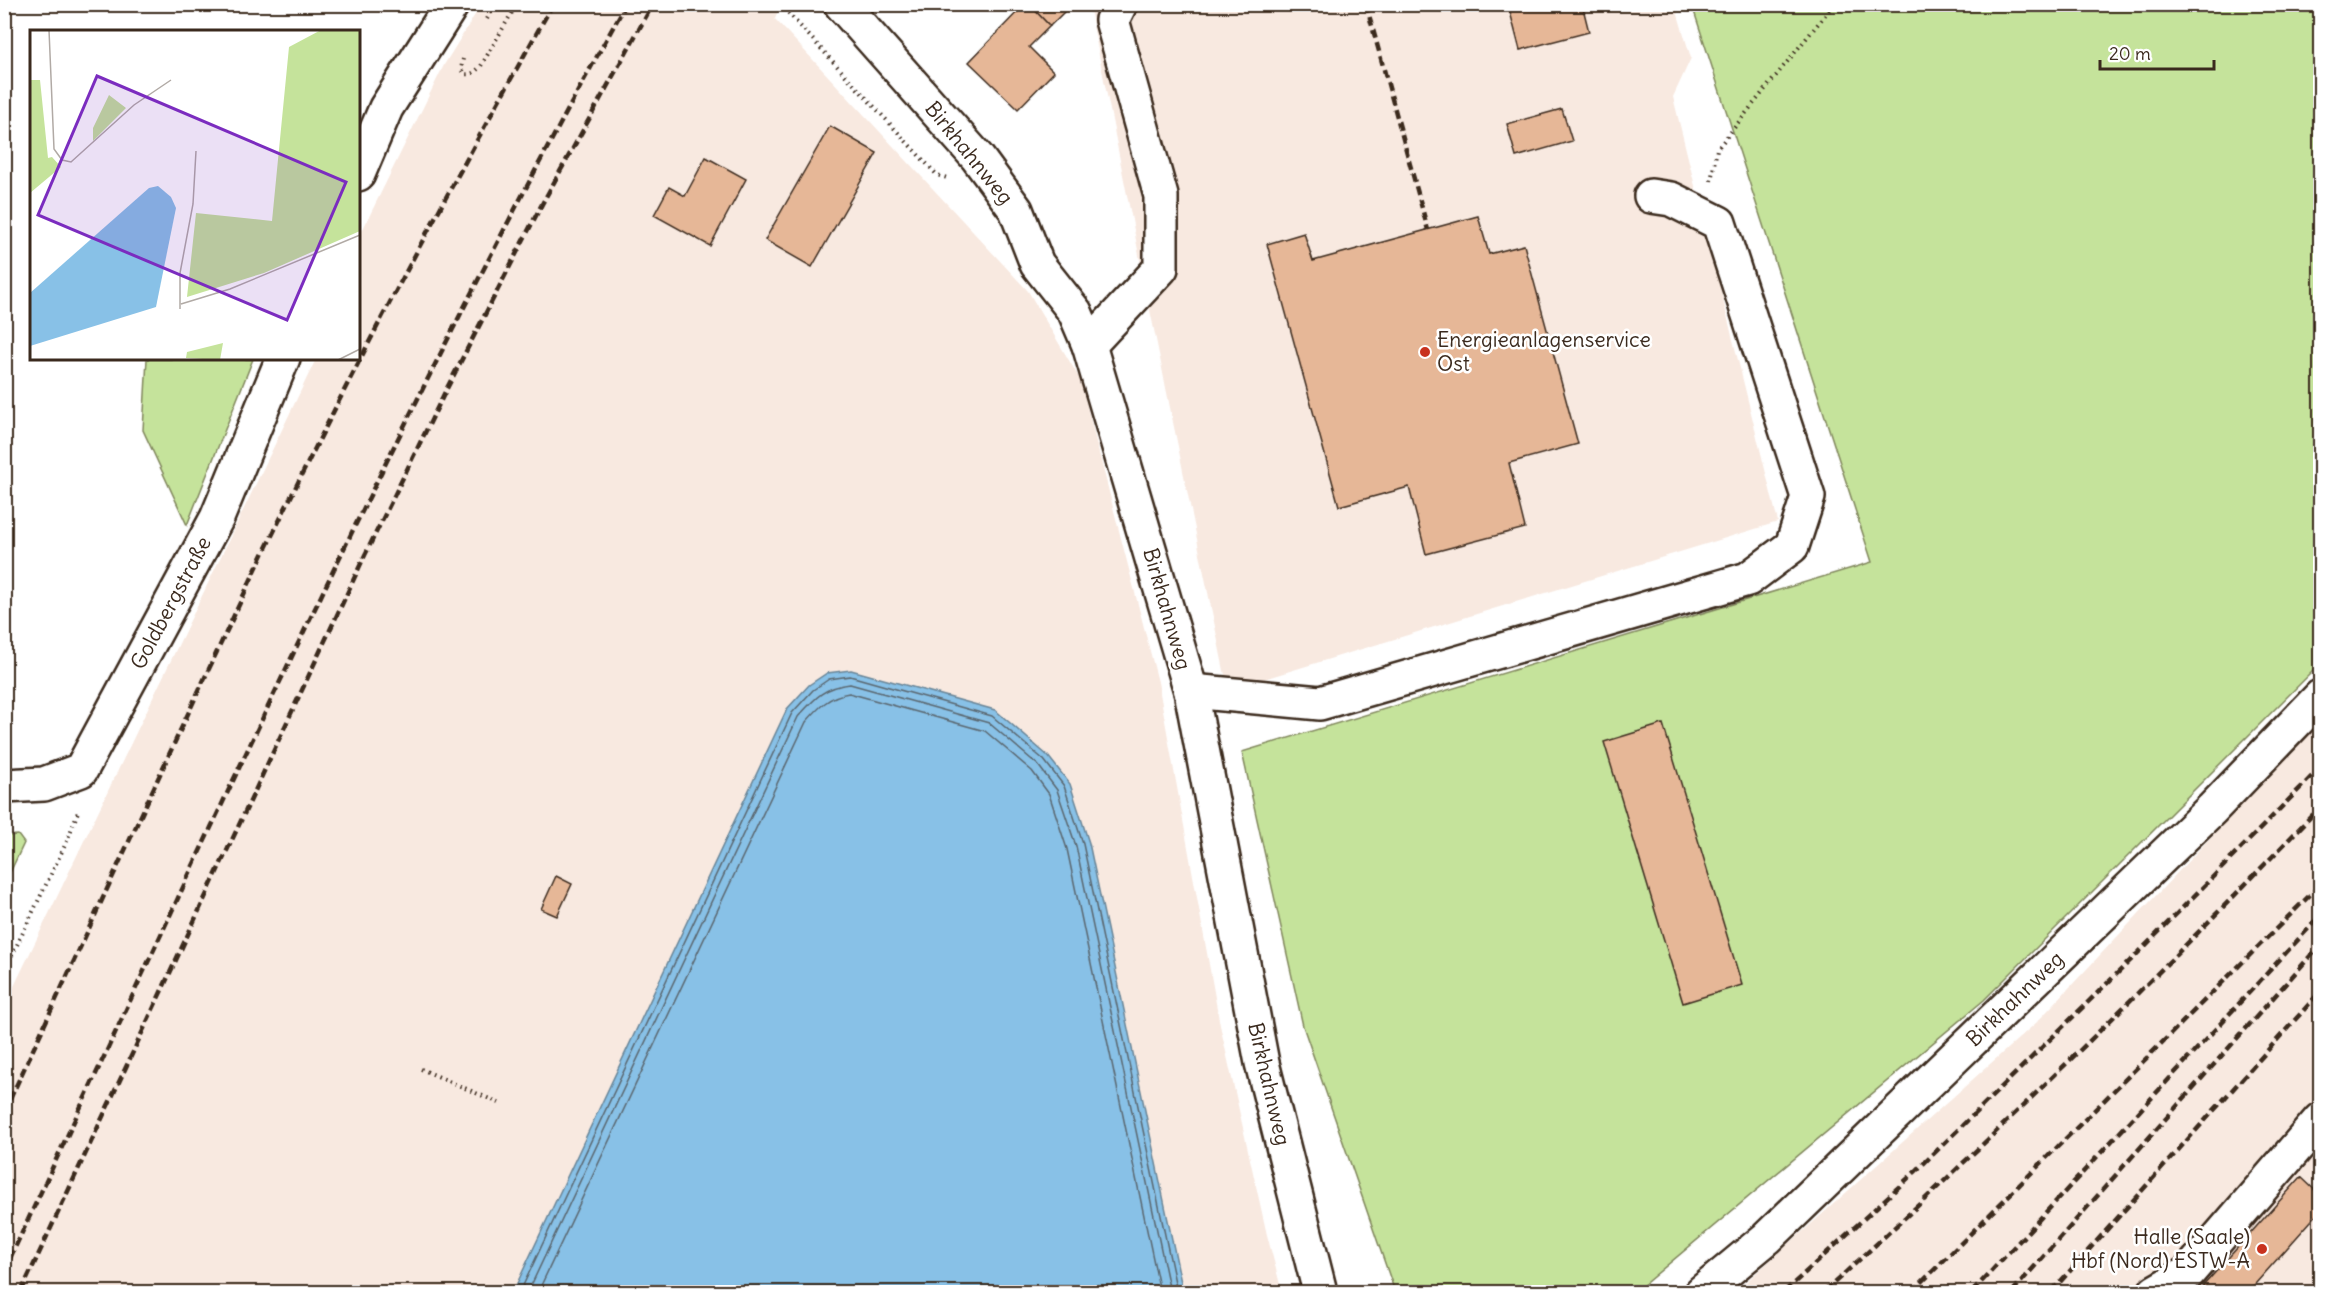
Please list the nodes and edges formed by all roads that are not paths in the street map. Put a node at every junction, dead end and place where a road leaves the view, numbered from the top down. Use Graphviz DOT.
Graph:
graph roads {
  1 [pos="452,4"];
  2 [pos="841,4"];
  3 [pos="1120,4"];
  4 [pos="360,169"];
  5 [pos="1651,196"];
  6 [pos="1089,345"];
  7 [pos="282,360"];
  8 [pos="1191,692"];
  9 [pos="2320,697"];
  10 [pos="4,786"];
  11 [pos="2320,1120"];
  12 [pos="1320,1293"];
  13 [pos="1702,1293"];
  14 [pos="2155,1293"];
  1 -- 4 [label="street"];
  2 -- 6 [label="street, Birkhahnweg"];
  3 -- 6 [label="street"];
  5 -- 8 [label="street"];
  6 -- 8 [label="street, Birkhahnweg"];
  7 -- 10 [label="street, Goldbergstraße"];
  8 -- 12 [label="street, Birkhahnweg"];
  9 -- 13 [label="street, Birkhahnweg"];
  11 -- 14 [label="street"];
}
